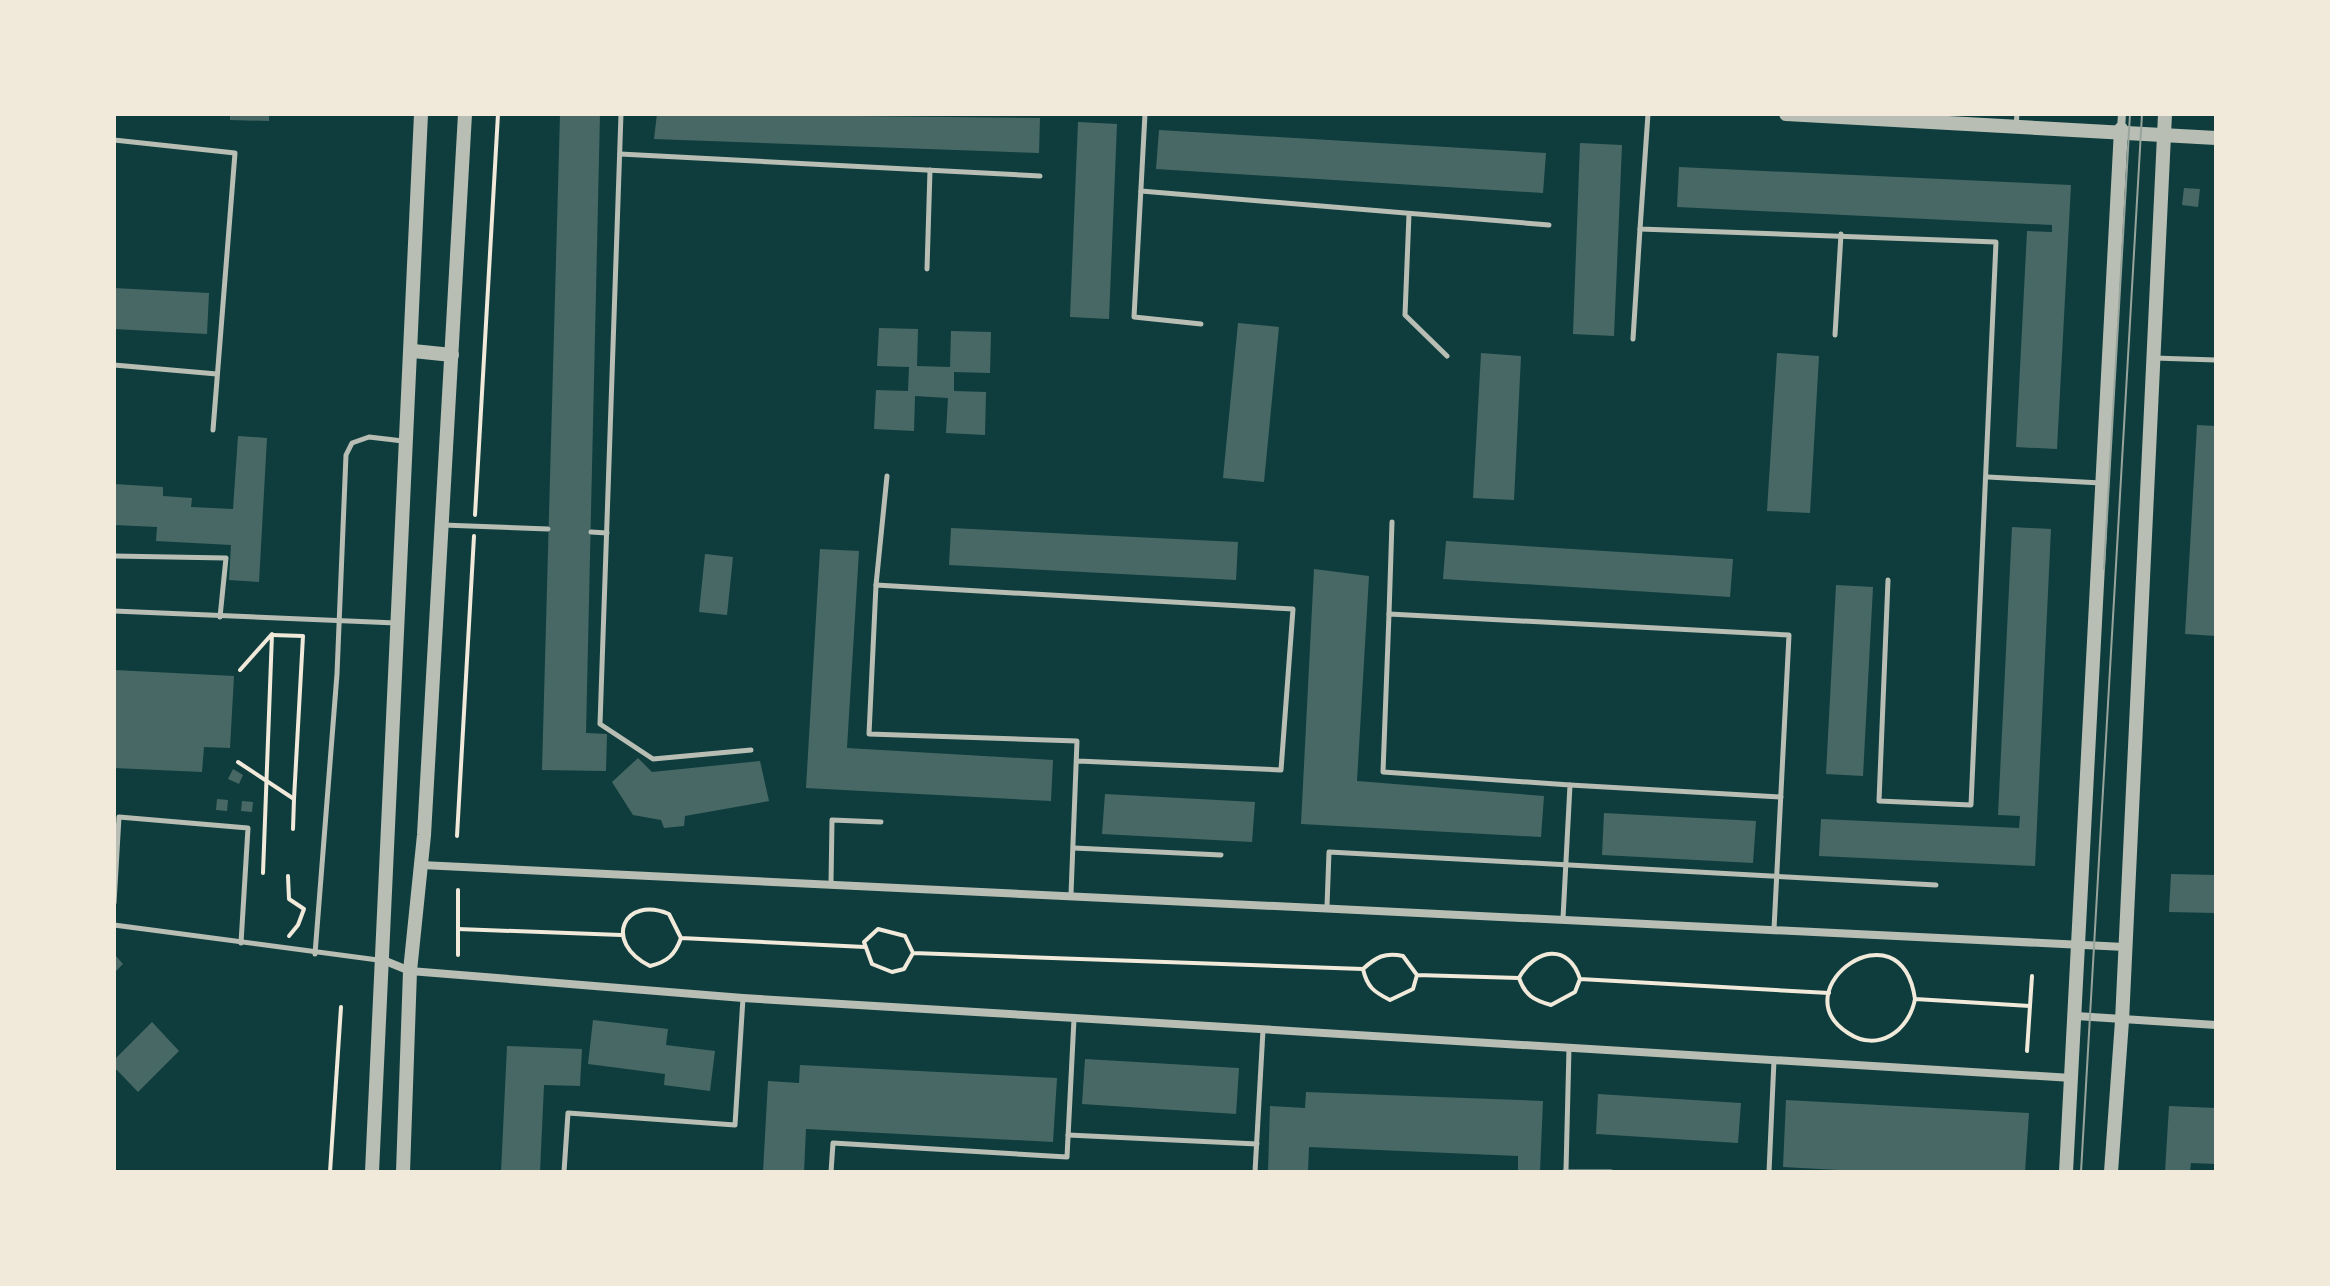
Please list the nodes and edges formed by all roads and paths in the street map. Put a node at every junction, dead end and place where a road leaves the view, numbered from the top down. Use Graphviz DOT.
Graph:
graph roads {
  1 [pos="421,114"];
  2 [pos="465,114"];
  3 [pos="498,114"];
  4 [pos="621,114"];
  5 [pos="1145,114"];
  6 [pos="1648,114"];
  7 [pos="1786,114"];
  8 [pos="2165,114"];
  9 [pos="2016,120"];
  10 [pos="2121,125"];
  11 [pos="2164,133"];
  12 [pos="2216,138"];
  13 [pos="114,140"];
  14 [pos="620,154"];
  15 [pos="930,170"];
  16 [pos="1040,176"];
  17 [pos="1141,191"];
  18 [pos="1409,214"];
  19 [pos="1549,225"];
  20 [pos="1640,229"];
  21 [pos="1841,234"];
  22 [pos="927,269"];
  23 [pos="1201,324"];
  24 [pos="1835,335"];
  25 [pos="1633,339"];
  26 [pos="413,351"];
  27 [pos="452,355"];
  28 [pos="1447,356"];
  29 [pos="2153,358"];
  30 [pos="2216,360"];
  31 [pos="114,365"];
  32 [pos="217,374"];
  33 [pos="213,430"];
  34 [pos="408,441"];
  35 [pos="887,476"];
  36 [pos="1987,477"];
  37 [pos="2102,483"];
  38 [pos="1392,522"];
  39 [pos="442,525"];
  40 [pos="475,526"];
  41 [pos="548,529"];
  42 [pos="591,532"];
  43 [pos="607,533"];
  44 [pos="114,556"];
  45 [pos="1888,580"];
  46 [pos="876,585"];
  47 [pos="114,611"];
  48 [pos="1389,614"];
  49 [pos="220,617"];
  50 [pos="339,621"];
  51 [pos="397,623"];
  52 [pos="272,634"];
  53 [pos="240,670"];
  54 [pos="751,750"];
  55 [pos="1078,761"];
  56 [pos="238,762"];
  57 [pos="266,781"];
  58 [pos="1570,785"];
  59 [pos="1781,797"];
  60 [pos="294,799"];
  61 [pos="881,822"];
  62 [pos="293,829"];
  63 [pos="457,836"];
  64 [pos="1074,848"];
  65 [pos="1221,855"];
  66 [pos="421,865"];
  67 [pos="1566,867"];
  68 [pos="115,868"];
  69 [pos="263,873"];
  70 [pos="288,876"];
  71 [pos="1777,876"];
  72 [pos="831,883"];
  73 [pos="1936,885"];
  74 [pos="458,890"];
  75 [pos="1071,894"];
  76 [pos="114,903"];
  77 [pos="1327,906"];
  78 [pos="1563,918"];
  79 [pos="114,925"];
  80 [pos="458,929"];
  81 [pos="1774,929"];
  82 [pos="621,935"];
  83 [pos="289,936"];
  84 [pos="681,938"];
  85 [pos="241,943"];
  86 [pos="2079,944"];
  87 [pos="865,947"];
  88 [pos="2125,947"];
  89 [pos="913,953"];
  90 [pos="315,954"];
  91 [pos="458,955"];
  92 [pos="383,960"];
  93 [pos="1363,969"];
  94 [pos="410,971"];
  95 [pos="1417,975"];
  96 [pos="2032,976"];
  97 [pos="1519,978"];
  98 [pos="1580,979"];
  99 [pos="1829,993"];
  100 [pos="743,998"];
  101 [pos="1915,999"];
  102 [pos="2030,1006"];
  103 [pos="341,1007"];
  104 [pos="2076,1016"];
  105 [pos="1074,1018"];
  106 [pos="2122,1021"];
  107 [pos="2216,1025"];
  108 [pos="1263,1030"];
  109 [pos="1569,1048"];
  110 [pos="2027,1051"];
  111 [pos="1774,1060"];
  112 [pos="2072,1078"];
  113 [pos="1068,1135"];
  114 [pos="1257,1144"];
  115 [pos="1565,1171"];
  116 [pos="330,1172"];
  117 [pos="372,1172"];
  118 [pos="403,1172"];
  119 [pos="564,1172"];
  120 [pos="831,1172"];
  121 [pos="1255,1172"];
  122 [pos="1611,1172"];
  123 [pos="1769,1172"];
  124 [pos="2066,1172"];
  125 [pos="2111,1172"];
  1 -- 26 [label="street"];
  2 -- 27 [label="street"];
  3 -- 40 [label="path"];
  4 -- 14 [label="lane"];
  5 -- 17 [label="lane"];
  6 -- 20 [label="lane"];
  7 -- 9 [label="street"];
  8 -- 11 [label="street"];
  9 -- 10 [label="street"];
  10 -- 11 [label="street"];
  10 -- 37 [label="street"];
  11 -- 12 [label="street"];
  11 -- 29 [label="street"];
  13 -- 32 [label="lane"];
  14 -- 15 [label="lane"];
  14 -- 43 [label="lane"];
  15 -- 16 [label="lane"];
  15 -- 22 [label="lane"];
  17 -- 18 [label="lane"];
  17 -- 23 [label="lane"];
  18 -- 19 [label="lane"];
  18 -- 28 [label="lane"];
  20 -- 21 [label="lane"];
  20 -- 25 [label="lane"];
  21 -- 24 [label="lane"];
  21 -- 36 [label="lane"];
  26 -- 27 [label="street"];
  26 -- 34 [label="street"];
  27 -- 39 [label="street"];
  29 -- 30 [label="lane"];
  29 -- 88 [label="street"];
  31 -- 32 [label="lane"];
  32 -- 33 [label="lane"];
  34 -- 50 [label="lane"];
  34 -- 51 [label="street"];
  35 -- 46 [label="lane"];
  36 -- 37 [label="lane"];
  36 -- 45 [label="lane"];
  37 -- 86 [label="street"];
  38 -- 48 [label="lane"];
  39 -- 40 [label="lane"];
  39 -- 66 [label="street"];
  40 -- 41 [label="lane"];
  40 -- 63 [label="path"];
  42 -- 43 [label="lane"];
  43 -- 54 [label="lane"];
  44 -- 49 [label="lane"];
  46 -- 55 [label="lane"];
  46 -- 55 [label="lane"];
  47 -- 49 [label="lane"];
  48 -- 58 [label="lane"];
  48 -- 59 [label="lane"];
  49 -- 50 [label="lane"];
  50 -- 51 [label="lane"];
  50 -- 90 [label="lane"];
  51 -- 92 [label="street"];
  52 -- 53 [label="path"];
  52 -- 57 [label="path"];
  52 -- 60 [label="path"];
  55 -- 64 [label="lane"];
  56 -- 57 [label="path"];
  57 -- 60 [label="path"];
  57 -- 69 [label="path"];
  58 -- 59 [label="lane"];
  58 -- 67 [label="lane"];
  59 -- 71 [label="lane"];
  60 -- 62 [label="path"];
  61 -- 72 [label="lane"];
  64 -- 65 [label="lane"];
  64 -- 75 [label="lane"];
  66 -- 72 [label="street"];
  66 -- 94 [label="street"];
  67 -- 71 [label="lane"];
  67 -- 77 [label="lane"];
  67 -- 78 [label="lane"];
  68 -- 76 [label="lane"];
  68 -- 85 [label="lane"];
  70 -- 83 [label="path"];
  71 -- 73 [label="lane"];
  71 -- 81 [label="lane"];
  72 -- 75 [label="street"];
  74 -- 80 [label="path"];
  75 -- 77 [label="street"];
  77 -- 78 [label="street"];
  78 -- 81 [label="street"];
  79 -- 85 [label="lane"];
  80 -- 82 [label="path"];
  80 -- 91 [label="path"];
  81 -- 86 [label="street"];
  82 -- 84 [label="path"];
  82 -- 84 [label="path"];
  84 -- 87 [label="path"];
  85 -- 90 [label="lane"];
  86 -- 88 [label="street"];
  86 -- 104 [label="street"];
  87 -- 89 [label="path"];
  87 -- 89 [label="path"];
  88 -- 106 [label="street"];
  89 -- 93 [label="path"];
  90 -- 92 [label="lane"];
  92 -- 94 [label="street"];
  92 -- 117 [label="street"];
  93 -- 95 [label="path"];
  93 -- 95 [label="path"];
  94 -- 100 [label="street"];
  94 -- 118 [label="street"];
  95 -- 97 [label="path"];
  96 -- 102 [label="path"];
  97 -- 98 [label="path"];
  97 -- 98 [label="path"];
  98 -- 99 [label="path"];
  99 -- 101 [label="path"];
  99 -- 101 [label="path"];
  100 -- 105 [label="street"];
  100 -- 119 [label="lane"];
  101 -- 102 [label="path"];
  102 -- 110 [label="path"];
  103 -- 116 [label="path"];
  104 -- 106 [label="street"];
  104 -- 112 [label="street"];
  105 -- 108 [label="street"];
  105 -- 113 [label="lane"];
  106 -- 107 [label="street"];
  106 -- 125 [label="street"];
  108 -- 109 [label="street"];
  108 -- 114 [label="lane"];
  109 -- 111 [label="street"];
  109 -- 115 [label="lane"];
  111 -- 112 [label="street"];
  111 -- 123 [label="lane"];
  112 -- 124 [label="street"];
  113 -- 114 [label="lane"];
  113 -- 120 [label="lane"];
  114 -- 121 [label="lane"];
  115 -- 122 [label="lane"];
}
